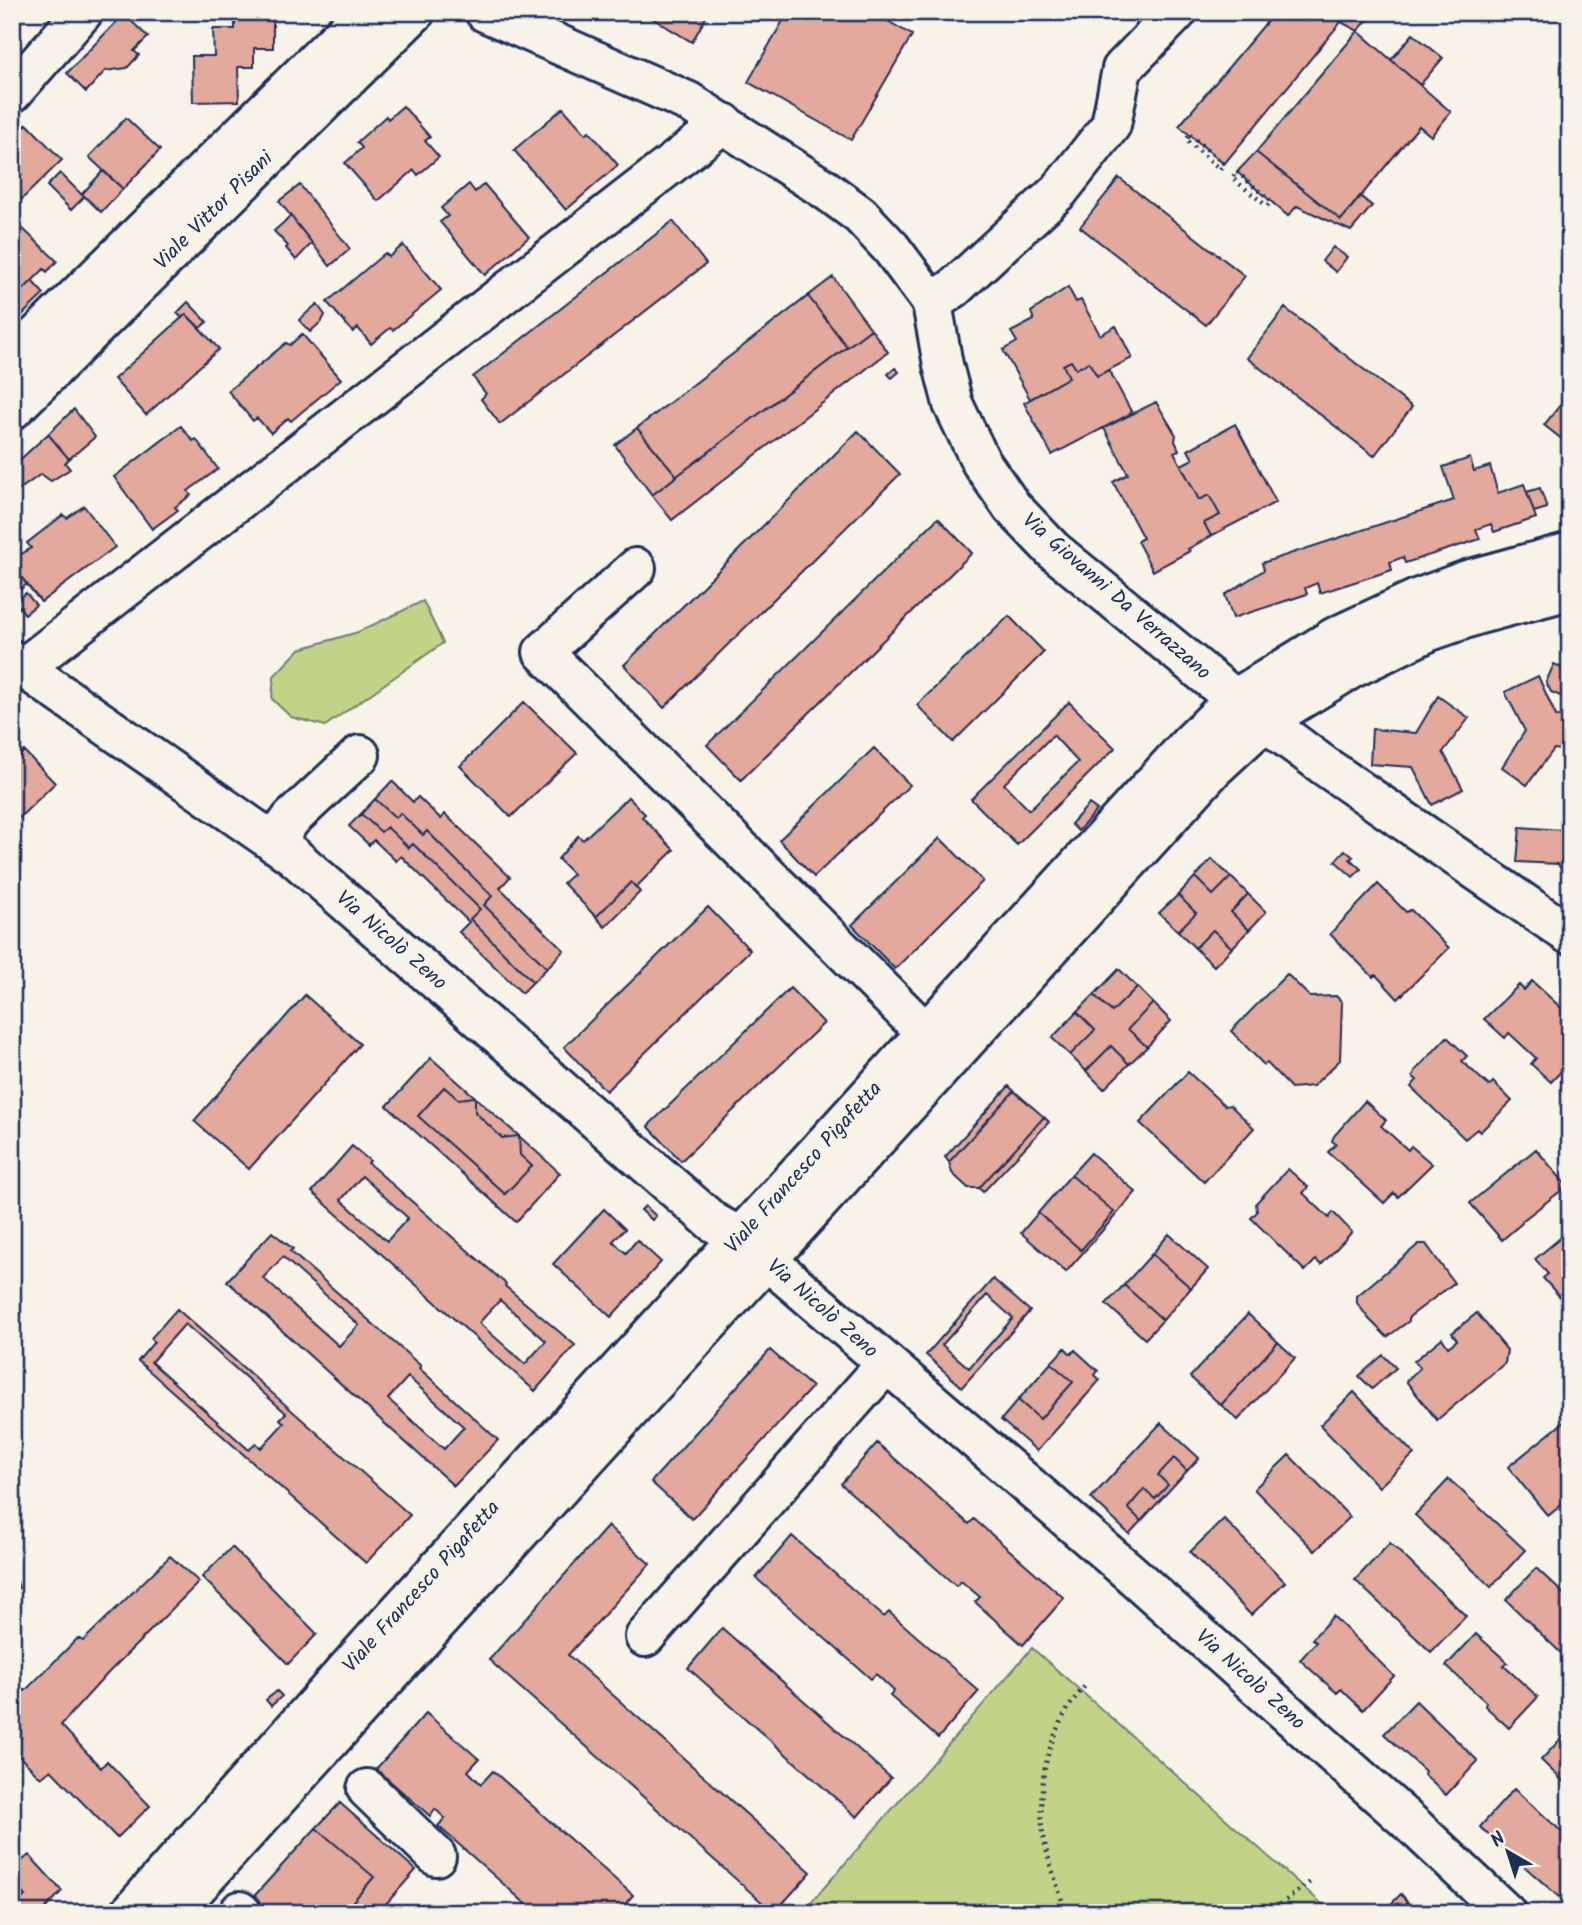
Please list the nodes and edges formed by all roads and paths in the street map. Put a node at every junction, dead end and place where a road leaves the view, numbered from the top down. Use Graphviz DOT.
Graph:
graph roads {
  1 [pos="83,12"];
  2 [pos="365,12"];
  3 [pos="415,12"];
  4 [pos="485,12"];
  5 [pos="1177,12"];
  6 [pos="12,93"];
  7 [pos="724,123"];
  8 [pos="1190,135"];
  9 [pos="1237,172"];
  10 [pos="932,303"];
  11 [pos="12,360"];
  12 [pos="12,410"];
  13 [pos="1570,552"];
  14 [pos="636,568"];
  15 [pos="1570,590"];
  16 [pos="18,664"];
  17 [pos="1235,699"];
  18 [pos="1265,721"];
  19 [pos="360,755"];
  20 [pos="274,843"];
  21 [pos="1570,935"];
  22 [pos="938,1046"];
  23 [pos="753,1250"];
  24 [pos="886,1364"];
  25 [pos="645,1637"];
  26 [pos="396,1640"];
  27 [pos="1086,1685"];
  28 [pos="367,1789"];
  29 [pos="436,1856"];
  30 [pos="1310,1882"];
  31 [pos="130,1913"];
  32 [pos="173,1913"];
  33 [pos="1066,1913"];
  34 [pos="1269,1913"];
  35 [pos="1507,1913"];
  1 -- 6 [label="street"];
  2 -- 11 [label="street, Viale Vittor Pisani"];
  3 -- 12 [label="street, Viale Vittor Pisani"];
  4 -- 7 [label="street, Via Giovanni Da Verrazzano"];
  5 -- 10 [label="street"];
  7 -- 10 [label="street, Via Giovanni Da Verrazzano"];
  7 -- 16 [label="street"];
  8 -- 8 [label="path"];
  9 -- 9 [label="path"];
  10 -- 17 [label="street, Via Giovanni Da Verrazzano"];
  13 -- 17 [label="street, Viale Francesco Pigafetta"];
  14 -- 22 [label="street"];
  15 -- 18 [label="street, Viale Francesco Pigafetta"];
  16 -- 20 [label="street, Via Nicolò Zeno"];
  17 -- 18 [label="street, Via Giovanni Da Verrazzano"];
  17 -- 22 [label="street, Viale Francesco Pigafetta"];
  18 -- 21 [label="street, Via Giovanni Da Verrazzano"];
  18 -- 22 [label="street, Viale Francesco Pigafetta"];
  19 -- 20 [label="street"];
  20 -- 23 [label="street, Via Nicolò Zeno"];
  22 -- 23 [label="street, Viale Francesco Pigafetta"];
  23 -- 24 [label="street, Via Nicolò Zeno"];
  23 -- 26 [label="street, Viale Francesco Pigafetta"];
  24 -- 25 [label="street"];
  24 -- 35 [label="street, Via Nicolò Zeno"];
  26 -- 31 [label="street, Viale Francesco Pigafetta"];
  26 -- 32 [label="street, Viale Francesco Pigafetta"];
  27 -- 33 [label="path"];
  28 -- 29 [label="street"];
  30 -- 34 [label="path"];
}
